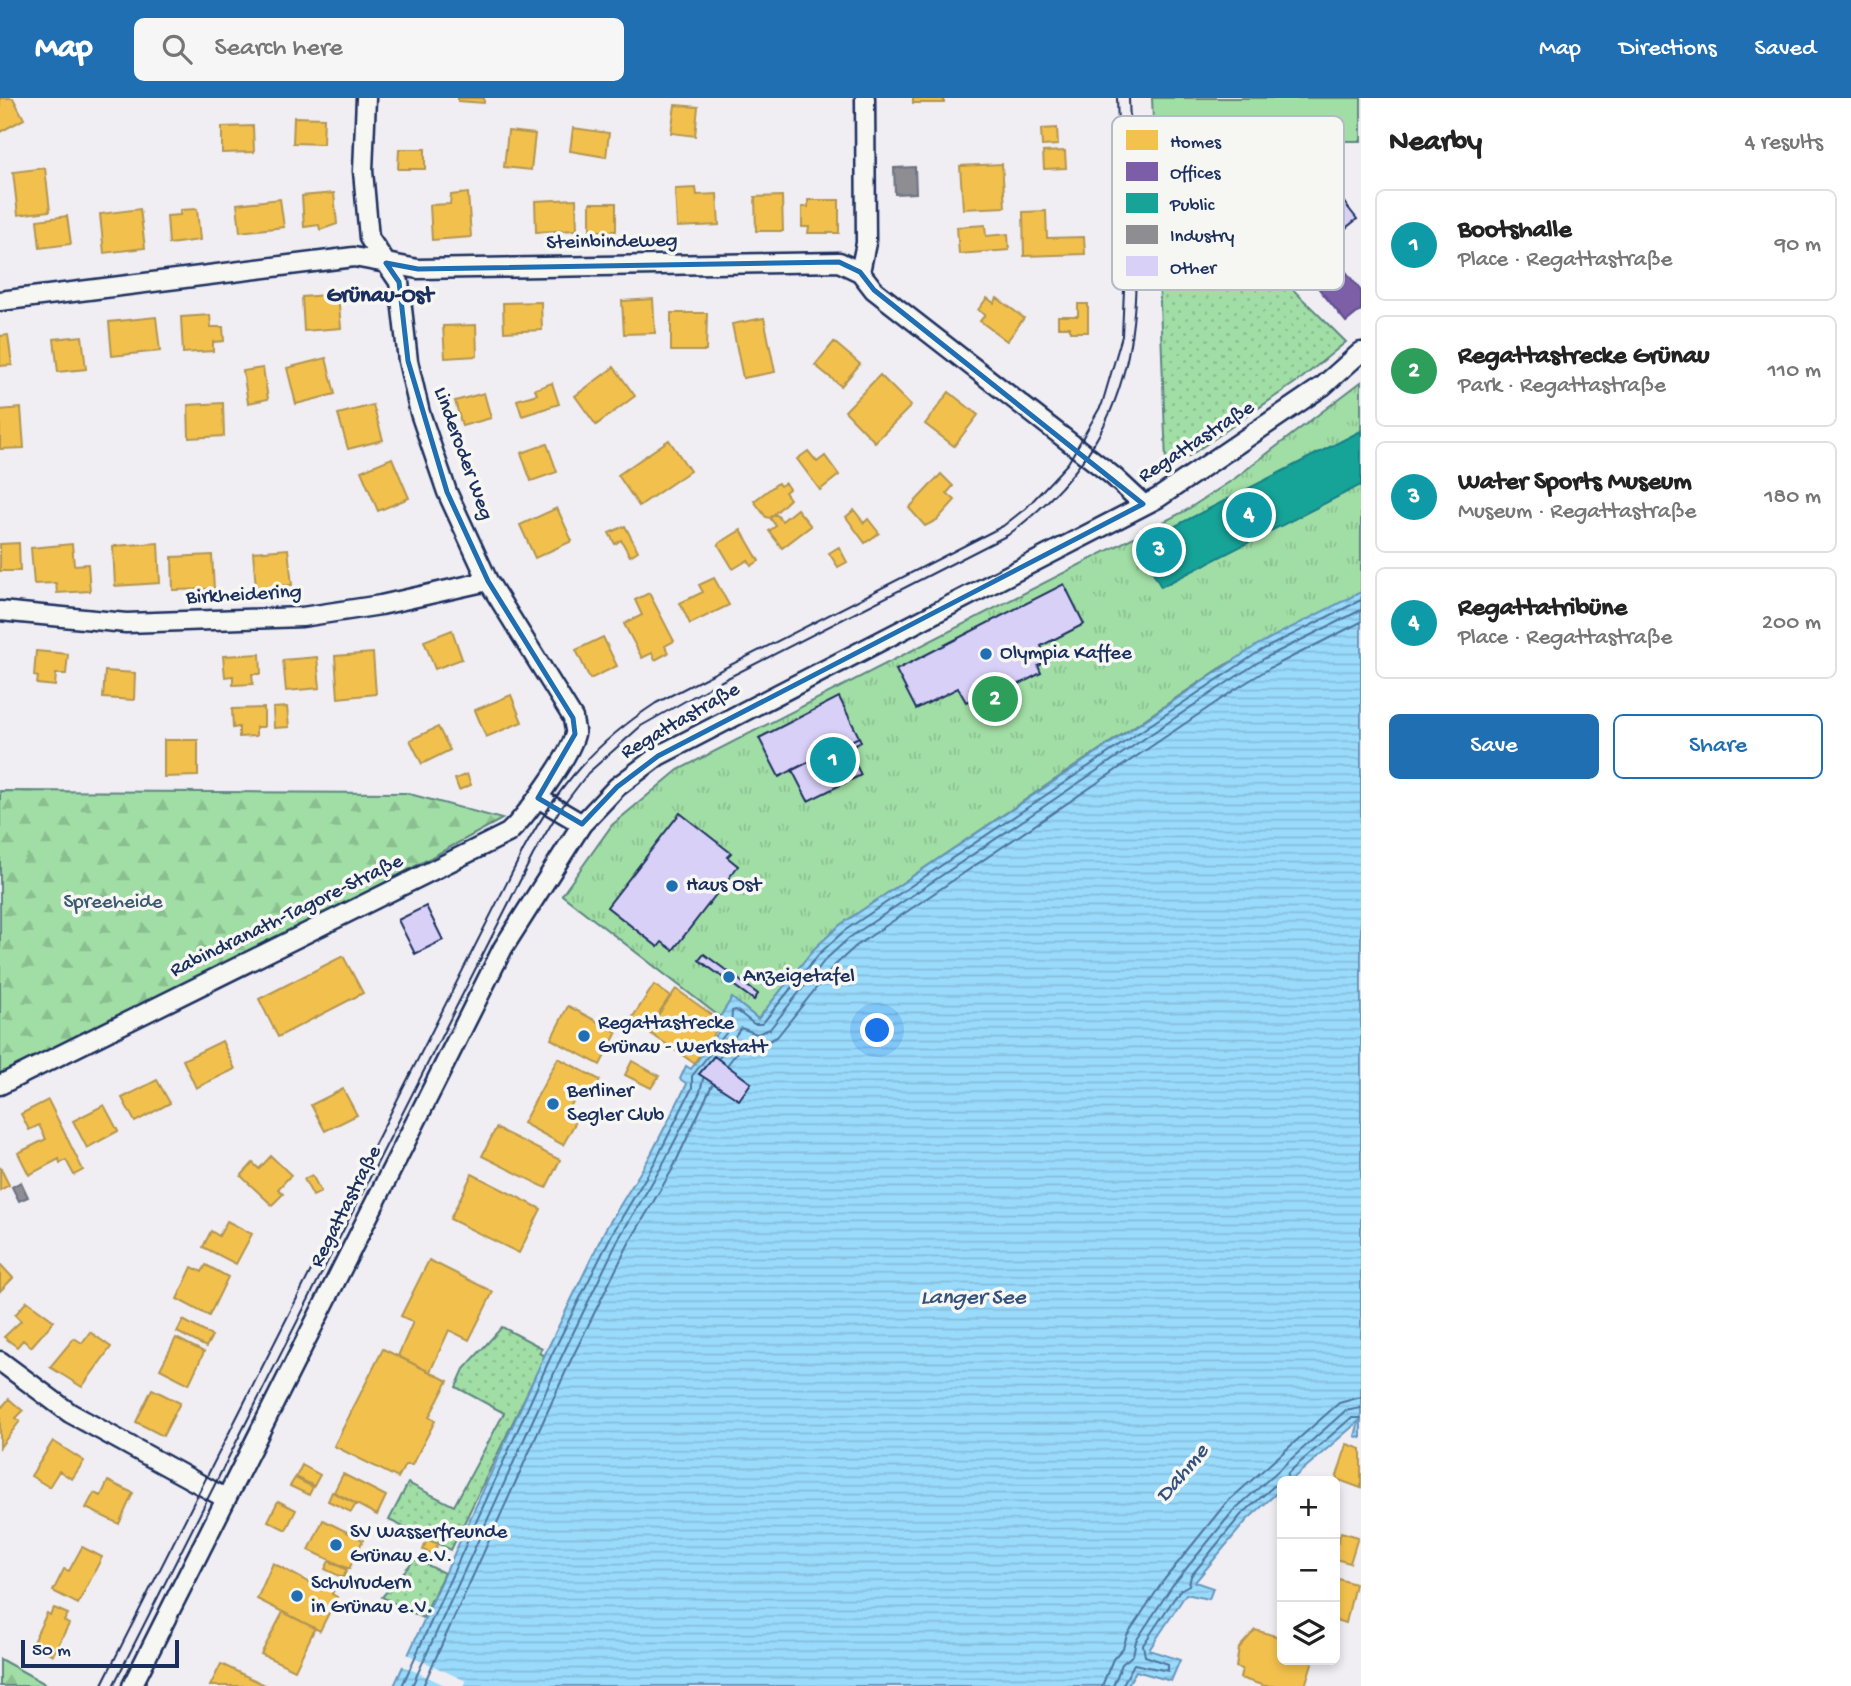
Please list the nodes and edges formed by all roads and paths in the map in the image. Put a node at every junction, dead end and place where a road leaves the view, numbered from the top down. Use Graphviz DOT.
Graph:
graph roads {
  1 [pos="366,98"];
  2 [pos="864,98"];
  3 [pos="386,263"];
  4 [pos="860,272"];
  5 [pos="0,301"];
  6 [pos="1361,352"];
  7 [pos="1143,504"];
  8 [pos="488,581"];
  9 [pos="0,611"];
  10 [pos="538,799"];
  11 [pos="582,824"];
  12 [pos="0,1085"];
  13 [pos="0,1361"];
  14 [pos="225,1498"];
  15 [pos="131,1686"];
  1 -- 3 [label="street, Linderoder Weg"];
  2 -- 4 [label="street"];
  3 -- 4 [label="street, Steinbindeweg"];
  3 -- 5 [label="street, Steinbindeweg"];
  3 -- 8 [label="street, Linderoder Weg"];
  4 -- 7 [label="street"];
  6 -- 7 [label="street, Regattastraße"];
  7 -- 11 [label="street, Regattastraße"];
  8 -- 9 [label="street, Birkheidering"];
  8 -- 10 [label="street, Linderoder Weg"];
  10 -- 11 [label="street"];
  10 -- 12 [label="street, Rabindranath-Tagore-Straße"];
  11 -- 14 [label="street, Regattastraße"];
  13 -- 14 [label="street"];
  14 -- 15 [label="street, Regattastraße"];
}
